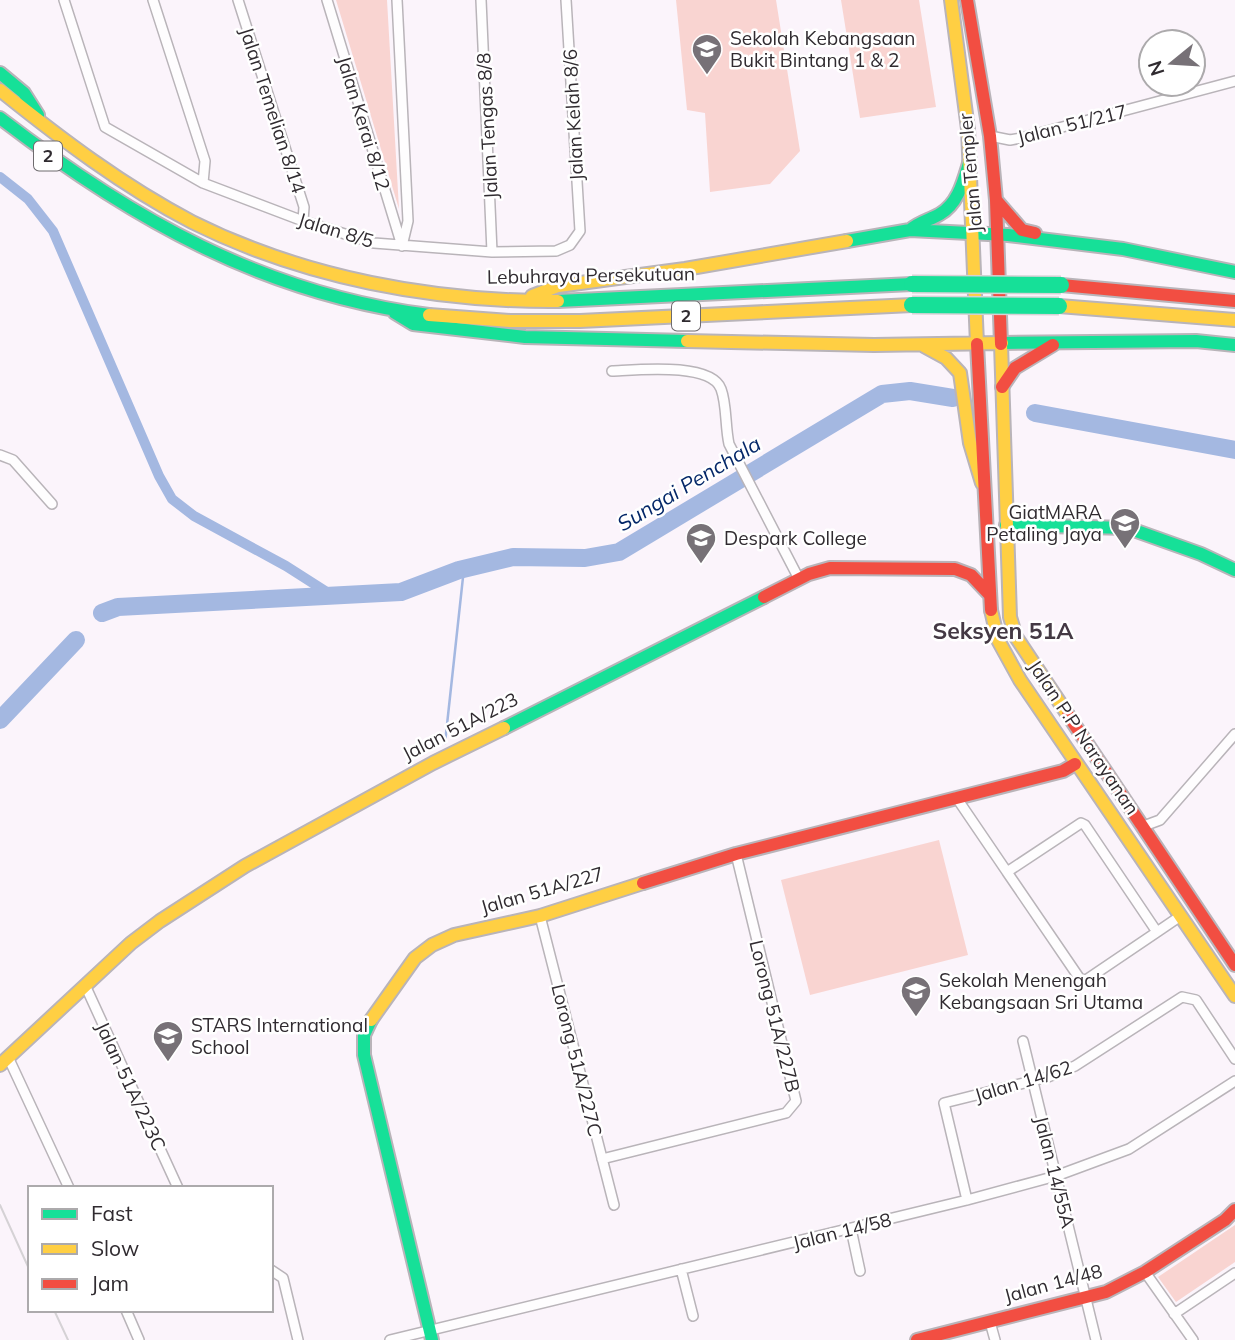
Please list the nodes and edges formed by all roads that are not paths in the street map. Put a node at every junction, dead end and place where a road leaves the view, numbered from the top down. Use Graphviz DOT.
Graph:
graph roads {
  1 [pos="64,0"];
  2 [pos="153,0"];
  3 [pos="238,0"];
  4 [pos="327,0"];
  5 [pos="397,0"];
  6 [pos="481,0"];
  7 [pos="566,0"];
  8 [pos="951,0"];
  9 [pos="967,0"];
  10 [pos="0,74"];
  11 [pos="1235,82"];
  12 [pos="0,90"];
  13 [pos="0,118"];
  14 [pos="46,127"];
  15 [pos="990,136"];
  16 [pos="970,160"];
  17 [pos="203,183"];
  18 [pos="996,200"];
  19 [pos="303,221"];
  20 [pos="910,230"];
  21 [pos="580,231"];
  22 [pos="972,232"];
  23 [pos="997,234"];
  24 [pos="1091,244"];
  25 [pos="402,246"];
  26 [pos="492,252"];
  27 [pos="1235,272"];
  28 [pos="520,300"];
  29 [pos="1235,301"];
  30 [pos="388,309"];
  31 [pos="1235,320"];
  32 [pos="977,344"];
  33 [pos="1001,344"];
  34 [pos="1055,344"];
  35 [pos="921,345"];
  36 [pos="1235,345"];
  37 [pos="612,371"];
  38 [pos="1002,387"];
  39 [pos="0,455"];
  40 [pos="982,483"];
  41 [pos="52,504"];
  42 [pos="1006,525"];
  43 [pos="1235,570"];
  44 [pos="799,579"];
  45 [pos="989,594"];
  46 [pos="1235,734"];
  47 [pos="1075,764"];
  48 [pos="956,797"];
  49 [pos="1141,827"];
  50 [pos="736,853"];
  51 [pos="1007,872"];
  52 [pos="540,916"];
  53 [pos="1179,916"];
  54 [pos="1157,932"];
  55 [pos="1235,965"];
  56 [pos="85,985"];
  57 [pos="1235,996"];
  58 [pos="1024,1044"];
  59 [pos="1235,1059"];
  60 [pos="4,1061"];
  61 [pos="1033,1081"];
  62 [pos="1235,1081"];
  63 [pos="602,1159"];
  64 [pos="1056,1176"];
  65 [pos="68,1186"];
  66 [pos="177,1186"];
  67 [pos="967,1200"];
  68 [pos="614,1205"];
  69 [pos="1232,1215"];
  70 [pos="850,1228"];
  71 [pos="681,1269"];
  72 [pos="273,1271"];
  73 [pos="860,1271"];
  74 [pos="1145,1272"];
  75 [pos="1235,1273"];
  76 [pos="1086,1298"];
  77 [pos="127,1312"];
  78 [pos="1174,1314"];
  79 [pos="692,1316"];
  80 [pos="990,1322"];
  81 [pos="431,1335"];
  82 [pos="139,1340"];
  83 [pos="298,1340"];
  84 [pos="390,1340"];
  85 [pos="917,1340"];
  86 [pos="995,1340"];
  87 [pos="1096,1340"];
  88 [pos="1192,1340"];
  1 -- 17 [label="street, Jalan 8/5"];
  2 -- 17 [label="street"];
  3 -- 19 [label="street, Jalan Temelian 8/14"];
  4 -- 25 [label="street, Jalan Kerai 8/12"];
  5 -- 25 [label="street"];
  6 -- 26 [label="street, Jalan Tengas 8/8"];
  7 -- 21 [label="street, Jalan Kelah 8/6"];
  8 -- 16 [label="main road, Jalan Templer"];
  9 -- 15 [label="main road, Jalan Templer"];
  10 -- 14 [label="main road"];
  11 -- 15 [label="street, Jalan 51/217"];
  12 -- 14 [label="main road, Lebuhraya Persekutuan / 2"];
  13 -- 30 [label="main road, 2"];
  14 -- 28 [label="main road, Lebuhraya Persekutuan / 2"];
  15 -- 18 [label="main road, Jalan Templer"];
  16 -- 20 [label="main road"];
  16 -- 22 [label="main road, Jalan Templer"];
  17 -- 19 [label="street, Jalan 8/5"];
  18 -- 23 [label="main road, Jalan Templer"];
  18 -- 24 [label="main road"];
  19 -- 25 [label="street, Jalan 8/5"];
  20 -- 22 [label="main road"];
  20 -- 28 [label="main road"];
  21 -- 26 [label="street, Jalan 8/5"];
  22 -- 23 [label="main road"];
  22 -- 32 [label="main road, Jalan Templer"];
  23 -- 24 [label="main road"];
  23 -- 33 [label="main road, Jalan Templer"];
  24 -- 27 [label="main road"];
  25 -- 26 [label="street, Jalan 8/5"];
  28 -- 29 [label="main road, Lebuhraya Persekutuan / 2, bridge"];
  30 -- 31 [label="main road, 2, bridge"];
  30 -- 35 [label="main road"];
  32 -- 33 [label="main road"];
  32 -- 35 [label="main road"];
  32 -- 40 [label="main road, Jalan P.P Narayanan"];
  33 -- 34 [label="main road"];
  33 -- 38 [label="main road, Jalan P.P Narayanan"];
  34 -- 36 [label="main road"];
  34 -- 38 [label="main road"];
  35 -- 40 [label="main road"];
  37 -- 44 [label="street"];
  38 -- 42 [label="main road, Jalan P.P Narayanan"];
  39 -- 41 [label="street"];
  40 -- 45 [label="main road, Jalan P.P Narayanan"];
  42 -- 43 [label="main road"];
  42 -- 49 [label="main road, Jalan P.P Narayanan"];
  44 -- 45 [label="main road, Jalan 51A/223"];
  44 -- 56 [label="main road, Jalan 51A/223"];
  45 -- 47 [label="main road, Jalan P.P Narayanan"];
  46 -- 49 [label="street"];
  47 -- 48 [label="main road, Jalan 51A/227"];
  47 -- 53 [label="main road, Jalan P.P Narayanan"];
  48 -- 50 [label="main road, Jalan 51A/227"];
  48 -- 51 [label="street"];
  49 -- 55 [label="main road, Jalan P.P Narayanan"];
  50 -- 52 [label="main road, Jalan 51A/227"];
  50 -- 63 [label="street, Lorong 51A/227B"];
  51 -- 54 [label="street"];
  51 -- 54 [label="street"];
  52 -- 63 [label="street, Lorong 51A/227C"];
  52 -- 81 [label="main road, Jalan 51A/227"];
  53 -- 54 [label="street"];
  53 -- 57 [label="main road, Jalan P.P Narayanan"];
  56 -- 60 [label="main road, Jalan 51A/223"];
  56 -- 66 [label="street, Jalan 51A/223C"];
  58 -- 61 [label="street, Jalan 14/55A"];
  59 -- 61 [label="street, Jalan 14/62"];
  60 -- 65 [label="street"];
  61 -- 64 [label="street, Jalan 14/55A"];
  61 -- 67 [label="street, Jalan 14/62"];
  62 -- 64 [label="street, Jalan 14/58"];
  63 -- 68 [label="street, Lorong 51A/227C"];
  64 -- 67 [label="street, Jalan 14/58"];
  64 -- 76 [label="street, Jalan 14/55A"];
  67 -- 70 [label="street, Jalan 14/58"];
  69 -- 74 [label="main road, Jalan 14/48"];
  70 -- 71 [label="street, Jalan 14/58"];
  70 -- 73 [label="street"];
  71 -- 79 [label="street"];
  71 -- 81 [label="street, Jalan 14/58"];
  72 -- 83 [label="street"];
  74 -- 76 [label="main road, Jalan 14/48"];
  74 -- 78 [label="street"];
  75 -- 78 [label="street"];
  76 -- 80 [label="main road, Jalan 14/48"];
  76 -- 87 [label="street, Jalan 14/55A"];
  77 -- 82 [label="street"];
  78 -- 88 [label="street"];
  80 -- 85 [label="main road, Jalan 14/48"];
  80 -- 86 [label="street"];
  81 -- 84 [label="street, Jalan 14/58"];
}
